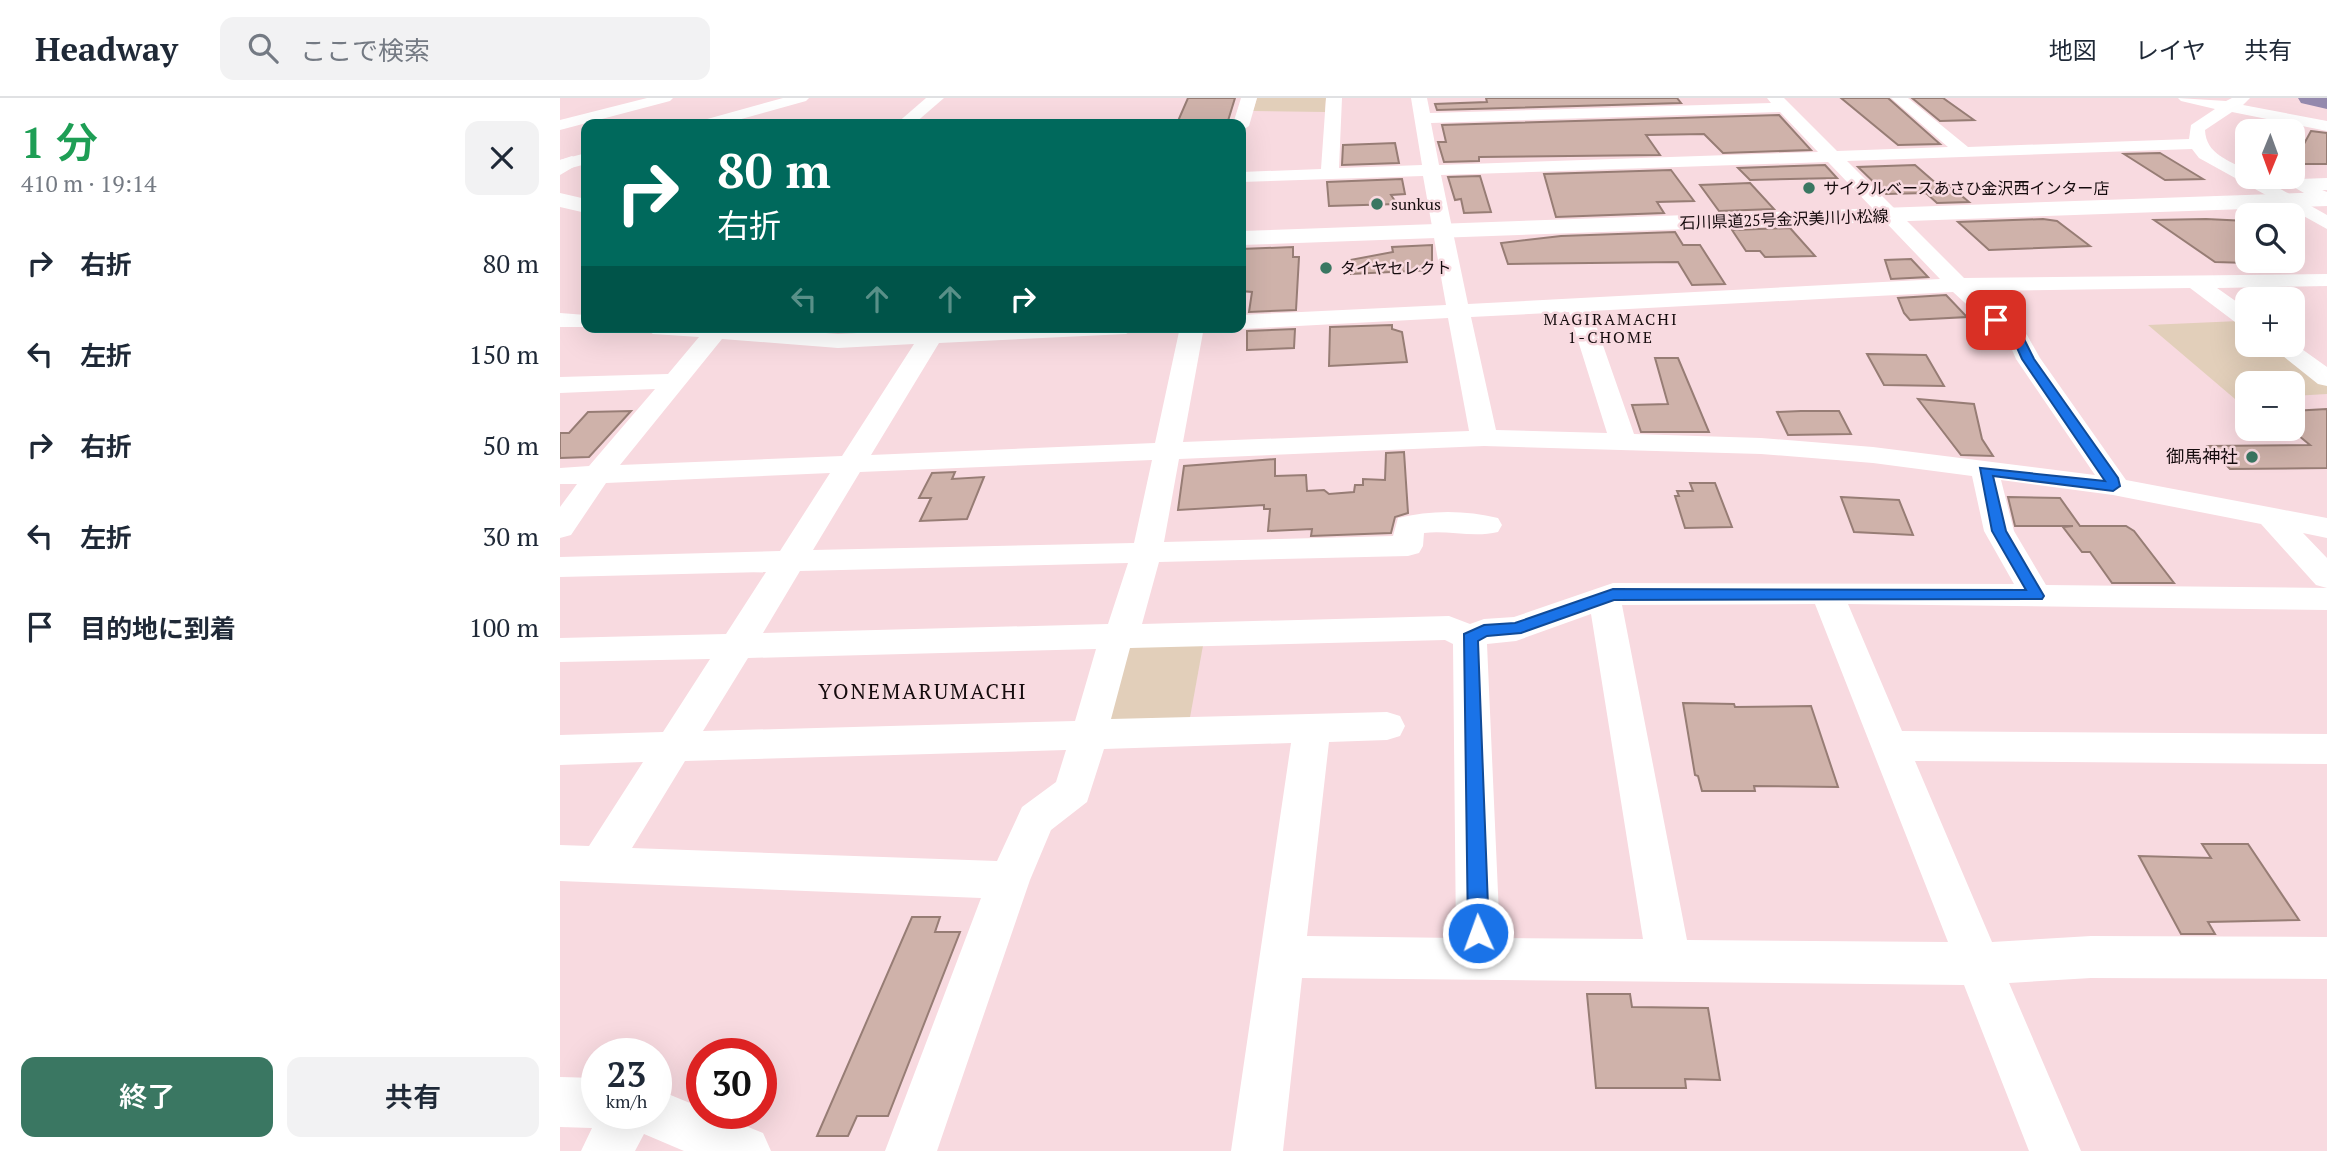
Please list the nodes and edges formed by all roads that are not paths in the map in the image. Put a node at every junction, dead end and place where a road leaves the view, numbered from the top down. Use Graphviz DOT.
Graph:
graph roads {
  1 [pos="590,98"];
  2 [pos="665,98"];
  3 [pos="801,98"];
  4 [pos="936,98"];
  5 [pos="1249,98"];
  6 [pos="1334,98"];
  7 [pos="1899,98"];
  8 [pos="2186,98"];
  9 [pos="2237,102"];
  10 [pos="1780,103"];
  11 [pos="632,106"];
  12 [pos="1421,108"];
  13 [pos="581,119"];
  14 [pos="583,119"];
  15 [pos="724,119"];
  16 [pos="910,119"];
  17 [pos="1243,119"];
  18 [pos="560,125"];
  19 [pos="2327,126"];
  20 [pos="2197,144"];
  21 [pos="1964,152"];
  22 [pos="1833,157"];
  23 [pos="1433,170"];
  24 [pos="1330,173"];
  25 [pos="1246,177"];
  26 [pos="2324,194"];
  27 [pos="2280,196"];
  28 [pos="560,200"];
  29 [pos="581,205"];
  30 [pos="1887,211"];
  31 [pos="560,214"];
  32 [pos="581,218"];
  33 [pos="2327,223"];
  34 [pos="1441,227"];
  35 [pos="1246,229"];
  36 [pos="1246,238"];
  37 [pos="2316,280"];
  38 [pos="2195,282"];
  39 [pos="1958,285"];
  40 [pos="2327,294"];
  41 [pos="1578,305"];
  42 [pos="1458,311"];
  43 [pos="2235,311"];
  44 [pos="560,320"];
  45 [pos="581,322"];
  46 [pos="1246,322"];
  47 [pos="715,333"];
  48 [pos="751,333"];
  49 [pos="1006,333"];
  50 [pos="1191,333"];
  51 [pos="930,338"];
  52 [pos="2297,357"];
  53 [pos="2327,379"];
  54 [pos="673,381"];
  55 [pos="560,385"];
  56 [pos="1484,438"];
  57 [pos="1623,442"];
  58 [pos="1168,450"];
  59 [pos="851,464"];
  60 [pos="1985,471"];
  61 [pos="598,474"];
  62 [pos="560,476"];
  63 [pos="2113,486"];
  64 [pos="2271,517"];
  65 [pos="1488,525"];
  66 [pos="560,528"];
  67 [pos="2327,528"];
  68 [pos="1147,552"];
  69 [pos="790,561"];
  70 [pos="560,567"];
  71 [pos="2327,577"];
  72 [pos="1827,593"];
  73 [pos="2037,596"];
  74 [pos="1604,597"];
  75 [pos="2327,599"];
  76 [pos="1116,638"];
  77 [pos="1470,638"];
  78 [pos="737,646"];
  79 [pos="560,650"];
  80 [pos="1387,726"];
  81 [pos="1312,727"];
  82 [pos="1092,732"];
  83 [pos="674,746"];
  84 [pos="1891,747"];
  85 [pos="2327,749"];
  86 [pos="560,750"];
  87 [pos="560,863"];
  88 [pos="600,864"];
  89 [pos="1009,880"];
  90 [pos="1282,957"];
  91 [pos="2327,958"];
  92 [pos="1479,959"];
  93 [pos="1669,960"];
  94 [pos="1980,964"];
  95 [pos="560,1101"];
  96 [pos="581,1102"];
  97 [pos="672,1121"];
  98 [pos="619,1129"];
  99 [pos="607,1151"];
  100 [pos="745,1151"];
  101 [pos="911,1151"];
  102 [pos="1257,1151"];
  103 [pos="2055,1151"];
  1 -- 11 [label="street"];
  2 -- 11 [label="street"];
  3 -- 15 [label="street"];
  4 -- 16 [label="street"];
  5 -- 17 [label="street"];
  6 -- 24 [label="street"];
  7 -- 21 [label="street"];
  8 -- 9 [label="street"];
  9 -- 19 [label="street"];
  9 -- 20 [label="street"];
  10 -- 12 [label="street"];
  10 -- 22 [label="street"];
  11 -- 14 [label="street"];
  12 -- 23 [label="street"];
  13 -- 18 [label="street"];
  20 -- 21 [label="street"];
  20 -- 27 [label="street"];
  21 -- 22 [label="street"];
  22 -- 23 [label="street"];
  22 -- 30 [label="street"];
  23 -- 24 [label="street"];
  23 -- 34 [label="street"];
  24 -- 25 [label="street"];
  26 -- 27 [label="main road, 石川県道25号金沢美川小松線"];
  27 -- 30 [label="main road, 石川県道25号金沢美川小松線"];
  27 -- 33 [label="street"];
  28 -- 29 [label="main road"];
  30 -- 34 [label="main road, 石川県道25号金沢美川小松線"];
  30 -- 39 [label="street"];
  31 -- 32 [label="main road"];
  34 -- 35 [label="main road, 石川県道25号金沢美川小松線"];
  34 -- 36 [label="main road, 石川県道25号金沢美川小松線"];
  34 -- 42 [label="street"];
  37 -- 38 [label="street"];
  37 -- 40 [label="street"];
  38 -- 39 [label="street"];
  38 -- 43 [label="street"];
  39 -- 41 [label="street"];
  39 -- 63 [label="street"];
  41 -- 42 [label="street"];
  41 -- 57 [label="street"];
  42 -- 46 [label="street"];
  42 -- 56 [label="street"];
  44 -- 45 [label="street"];
  47 -- 54 [label="street"];
  48 -- 51 [label="street"];
  49 -- 51 [label="street"];
  50 -- 58 [label="street"];
  51 -- 59 [label="street"];
  52 -- 53 [label="street"];
  54 -- 55 [label="street"];
  54 -- 61 [label="street"];
  56 -- 57 [label="street"];
  56 -- 58 [label="street"];
  57 -- 60 [label="street"];
  58 -- 59 [label="street"];
  58 -- 68 [label="street"];
  59 -- 61 [label="street"];
  59 -- 69 [label="street"];
  60 -- 63 [label="street"];
  60 -- 73 [label="street"];
  61 -- 62 [label="street"];
  61 -- 66 [label="street"];
  63 -- 64 [label="street"];
  64 -- 67 [label="street"];
  64 -- 71 [label="street"];
  65 -- 68 [label="street"];
  68 -- 69 [label="street"];
  68 -- 76 [label="street"];
  69 -- 70 [label="street"];
  69 -- 78 [label="street"];
  72 -- 73 [label="street"];
  72 -- 74 [label="street"];
  72 -- 84 [label="street"];
  73 -- 75 [label="street"];
  74 -- 77 [label="street"];
  74 -- 93 [label="street"];
  76 -- 77 [label="street"];
  76 -- 78 [label="street"];
  76 -- 82 [label="street"];
  77 -- 92 [label="street"];
  78 -- 79 [label="street"];
  78 -- 83 [label="street"];
  80 -- 81 [label="street"];
  81 -- 82 [label="street"];
  81 -- 90 [label="street"];
  82 -- 83 [label="street"];
  82 -- 89 [label="street"];
  83 -- 86 [label="street"];
  83 -- 88 [label="street"];
  84 -- 85 [label="street"];
  84 -- 94 [label="street"];
  87 -- 88 [label="street"];
  88 -- 89 [label="street"];
  89 -- 101 [label="street"];
  90 -- 92 [label="street"];
  90 -- 102 [label="street"];
  91 -- 94 [label="street"];
  92 -- 93 [label="street"];
  93 -- 94 [label="street"];
  94 -- 103 [label="street"];
  95 -- 96 [label="street"];
  97 -- 100 [label="street"];
  98 -- 99 [label="street"];
}
